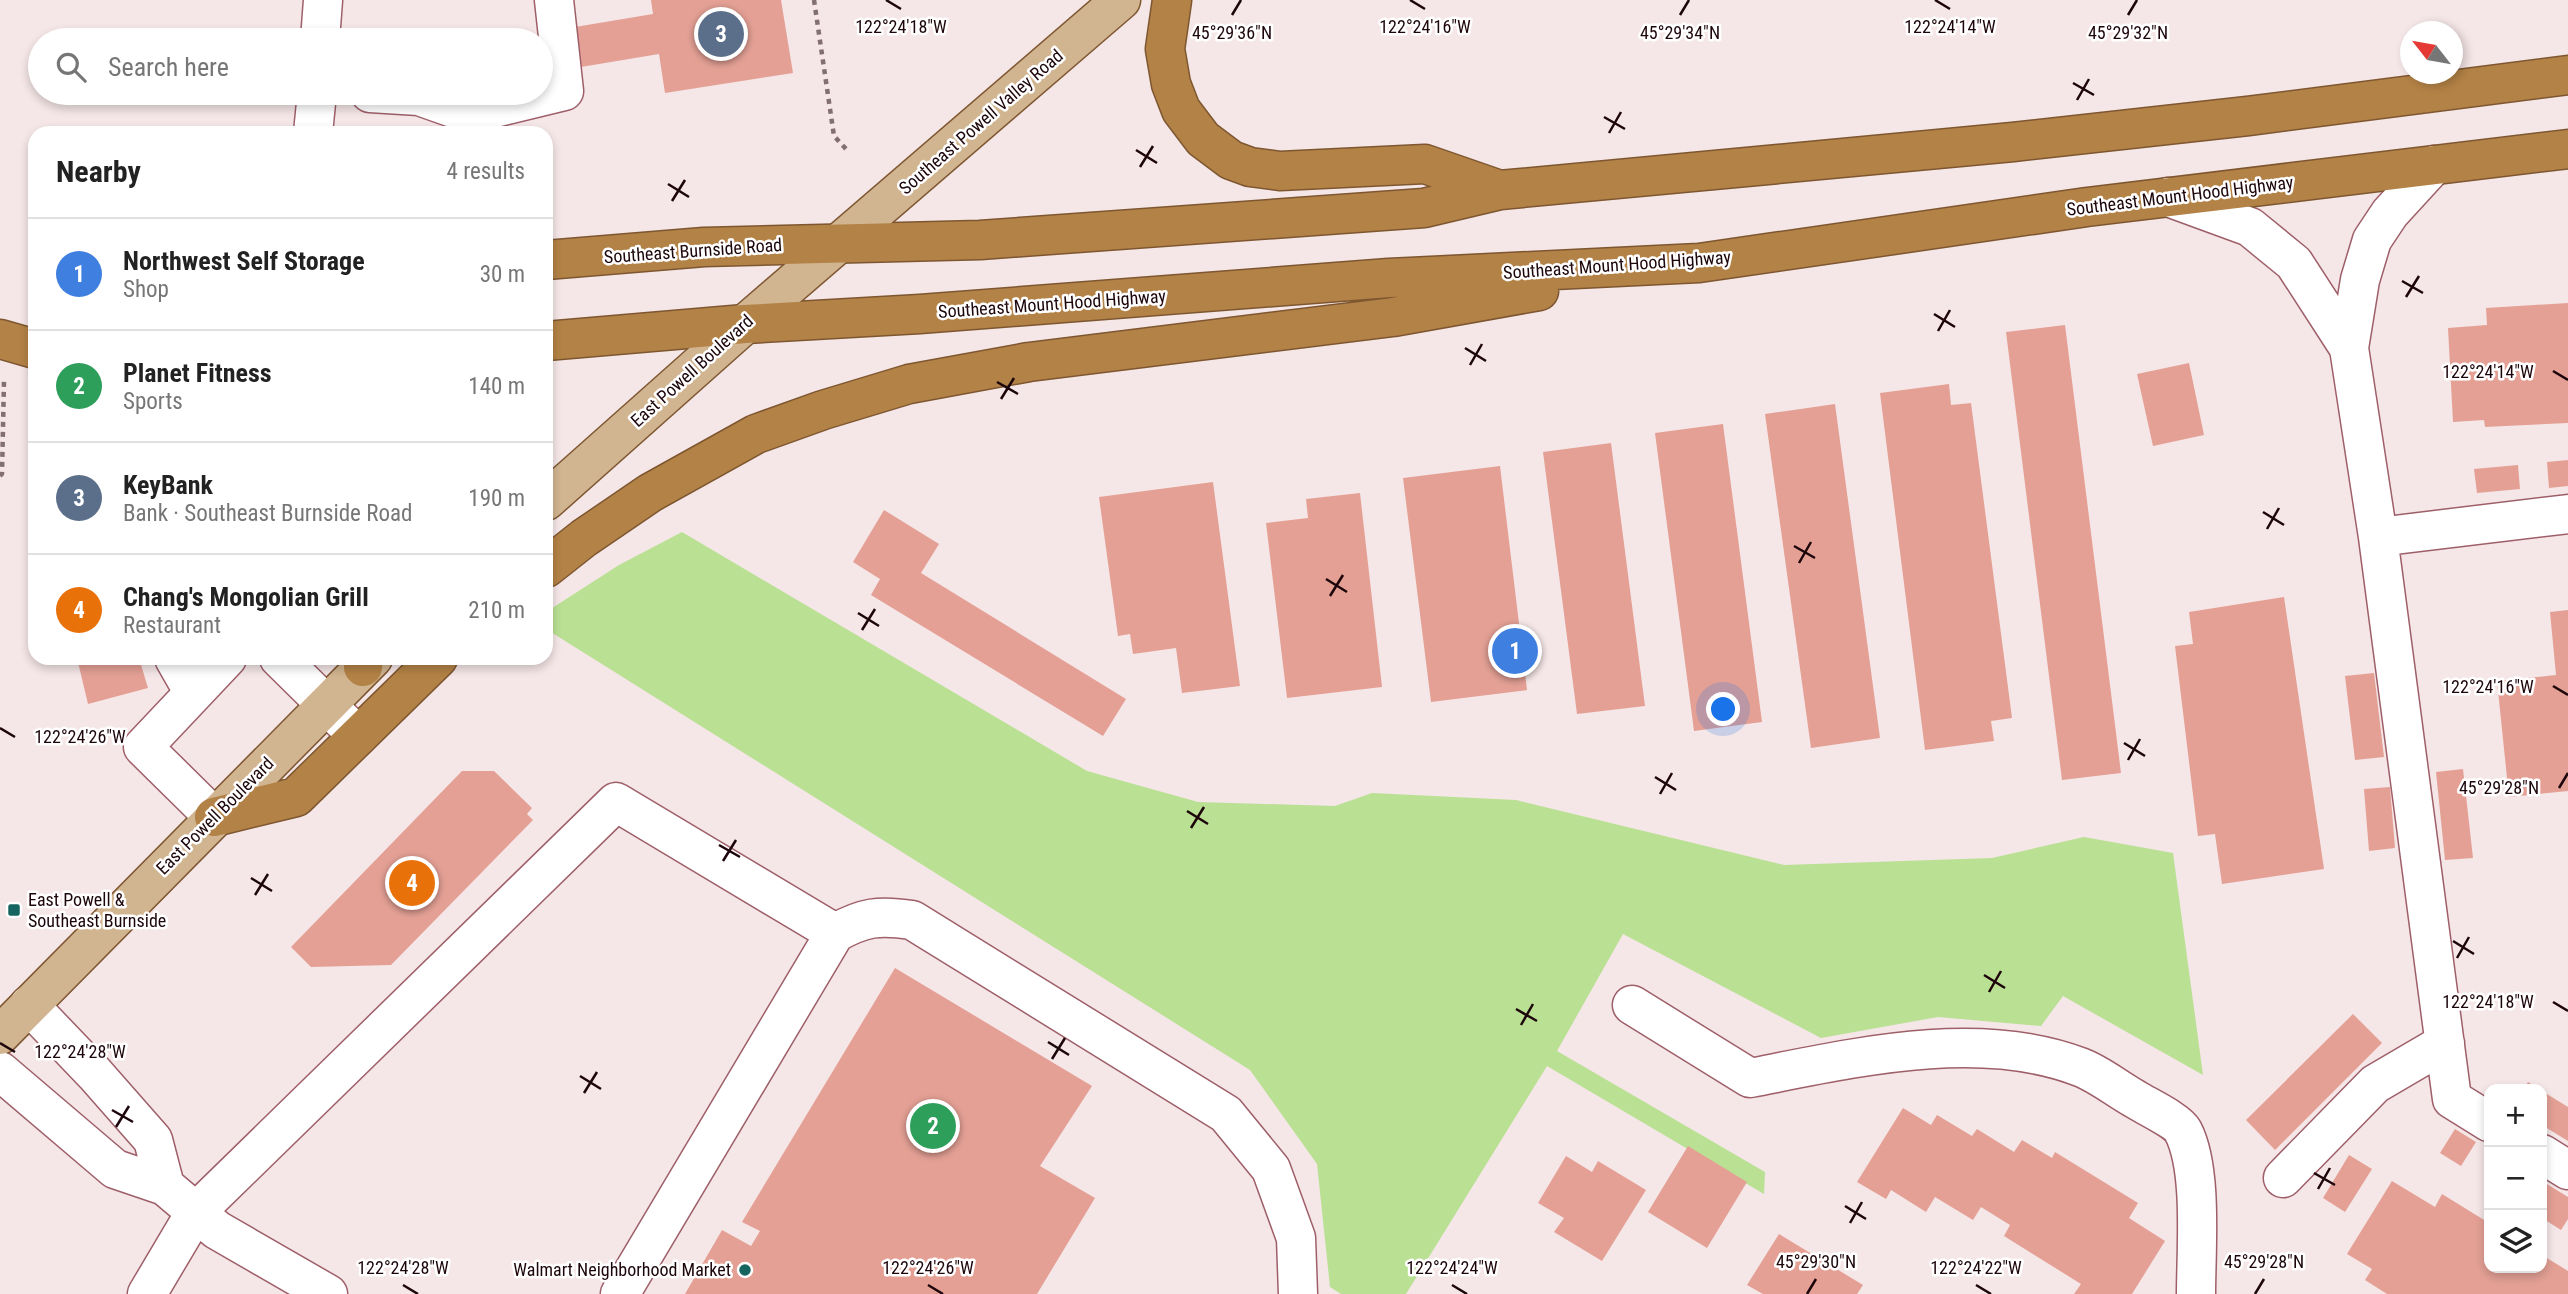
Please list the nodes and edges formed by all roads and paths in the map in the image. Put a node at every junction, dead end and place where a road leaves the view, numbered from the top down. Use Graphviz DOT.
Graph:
graph roads {
  1 [pos="323,0"];
  2 [pos="554,0"];
  3 [pos="814,0"];
  4 [pos="1121,0"];
  5 [pos="1172,0"];
  6 [pos="321,28"];
  7 [pos="2568,75"];
  8 [pos="553,94"];
  9 [pos="316,105"];
  10 [pos="444,105"];
  11 [pos="507,105"];
  12 [pos="314,126"];
  13 [pos="2568,149"];
  14 [pos="847,150"];
  15 [pos="2434,165"];
  16 [pos="1500,190"];
  17 [pos="2168,197"];
  18 [pos="839,243"];
  19 [pos="553,260"];
  20 [pos="1699,263"];
  21 [pos="745,324"];
  22 [pos="19,338"];
  23 [pos="553,340"];
  24 [pos="2349,348"];
  25 [pos="0,476"];
  26 [pos="553,495"];
  27 [pos="2568,514"];
  28 [pos="2378,537"];
  29 [pos="553,562"];
  30 [pos="178,665"];
  31 [pos="220,665"];
  32 [pos="286,665"];
  33 [pos="363,665"];
  34 [pos="431,665"];
  35 [pos="194,693"];
  36 [pos="326,704"];
  37 [pos="358,736"];
  38 [pos="214,817"];
  39 [pos="835,933"];
  40 [pos="29,1005"];
  41 [pos="1632,1005"];
  42 [pos="0,1035"];
  43 [pos="2445,1043"];
  44 [pos="0,1071"];
  45 [pos="2484,1119"];
  46 [pos="2547,1157"];
  47 [pos="2568,1170"];
  48 [pos="2283,1178"];
  49 [pos="165,1186"];
  50 [pos="195,1213"];
  51 [pos="147,1294"];
  52 [pos="328,1294"];
  53 [pos="620,1294"];
  54 [pos="1298,1294"];
  55 [pos="2196,1294"];
  1 -- 6 [label="lane"];
  2 -- 8 [label="lane"];
  3 -- 14 [label="path"];
  4 -- 18 [label="main road, Southeast Powell Valley Road"];
  5 -- 16 [label="highway"];
  7 -- 16 [label="highway"];
  9 -- 12 [label="lane"];
  10 -- 11 [label="lane"];
  13 -- 15 [label="highway, Southeast Mount Hood Highway"];
  15 -- 17 [label="highway, Southeast Mount Hood Highway"];
  15 -- 24 [label="lane"];
  16 -- 18 [label="highway"];
  17 -- 20 [label="highway, Southeast Mount Hood Highway"];
  17 -- 24 [label="lane"];
  18 -- 19 [label="highway, Southeast Burnside Road"];
  18 -- 21 [label="main road, East Powell Boulevard"];
  20 -- 21 [label="highway, Southeast Mount Hood Highway"];
  20 -- 29 [label="highway"];
  21 -- 23 [label="highway"];
  21 -- 26 [label="main road, East Powell Boulevard"];
  22 -- 25 [label="path"];
  24 -- 28 [label="lane"];
  27 -- 28 [label="lane"];
  28 -- 43 [label="lane"];
  30 -- 35 [label="lane"];
  31 -- 35 [label="lane"];
  32 -- 36 [label="lane"];
  33 -- 36 [label="main road, East Powell Boulevard"];
  34 -- 37 [label="highway"];
  35 -- 38 [label="lane"];
  36 -- 37 [label="lane"];
  36 -- 38 [label="main road, East Powell Boulevard"];
  37 -- 38 [label="highway"];
  38 -- 40 [label="main road, East Powell Boulevard"];
  39 -- 50 [label="lane"];
  39 -- 53 [label="lane"];
  39 -- 54 [label="lane"];
  40 -- 42 [label="main road, East Powell Boulevard"];
  40 -- 49 [label="lane"];
  41 -- 55 [label="lane"];
  43 -- 45 [label="lane"];
  43 -- 48 [label="lane"];
  44 -- 49 [label="lane"];
  46 -- 47 [label="lane"];
  49 -- 50 [label="lane"];
  50 -- 51 [label="lane"];
  50 -- 52 [label="lane"];
}
